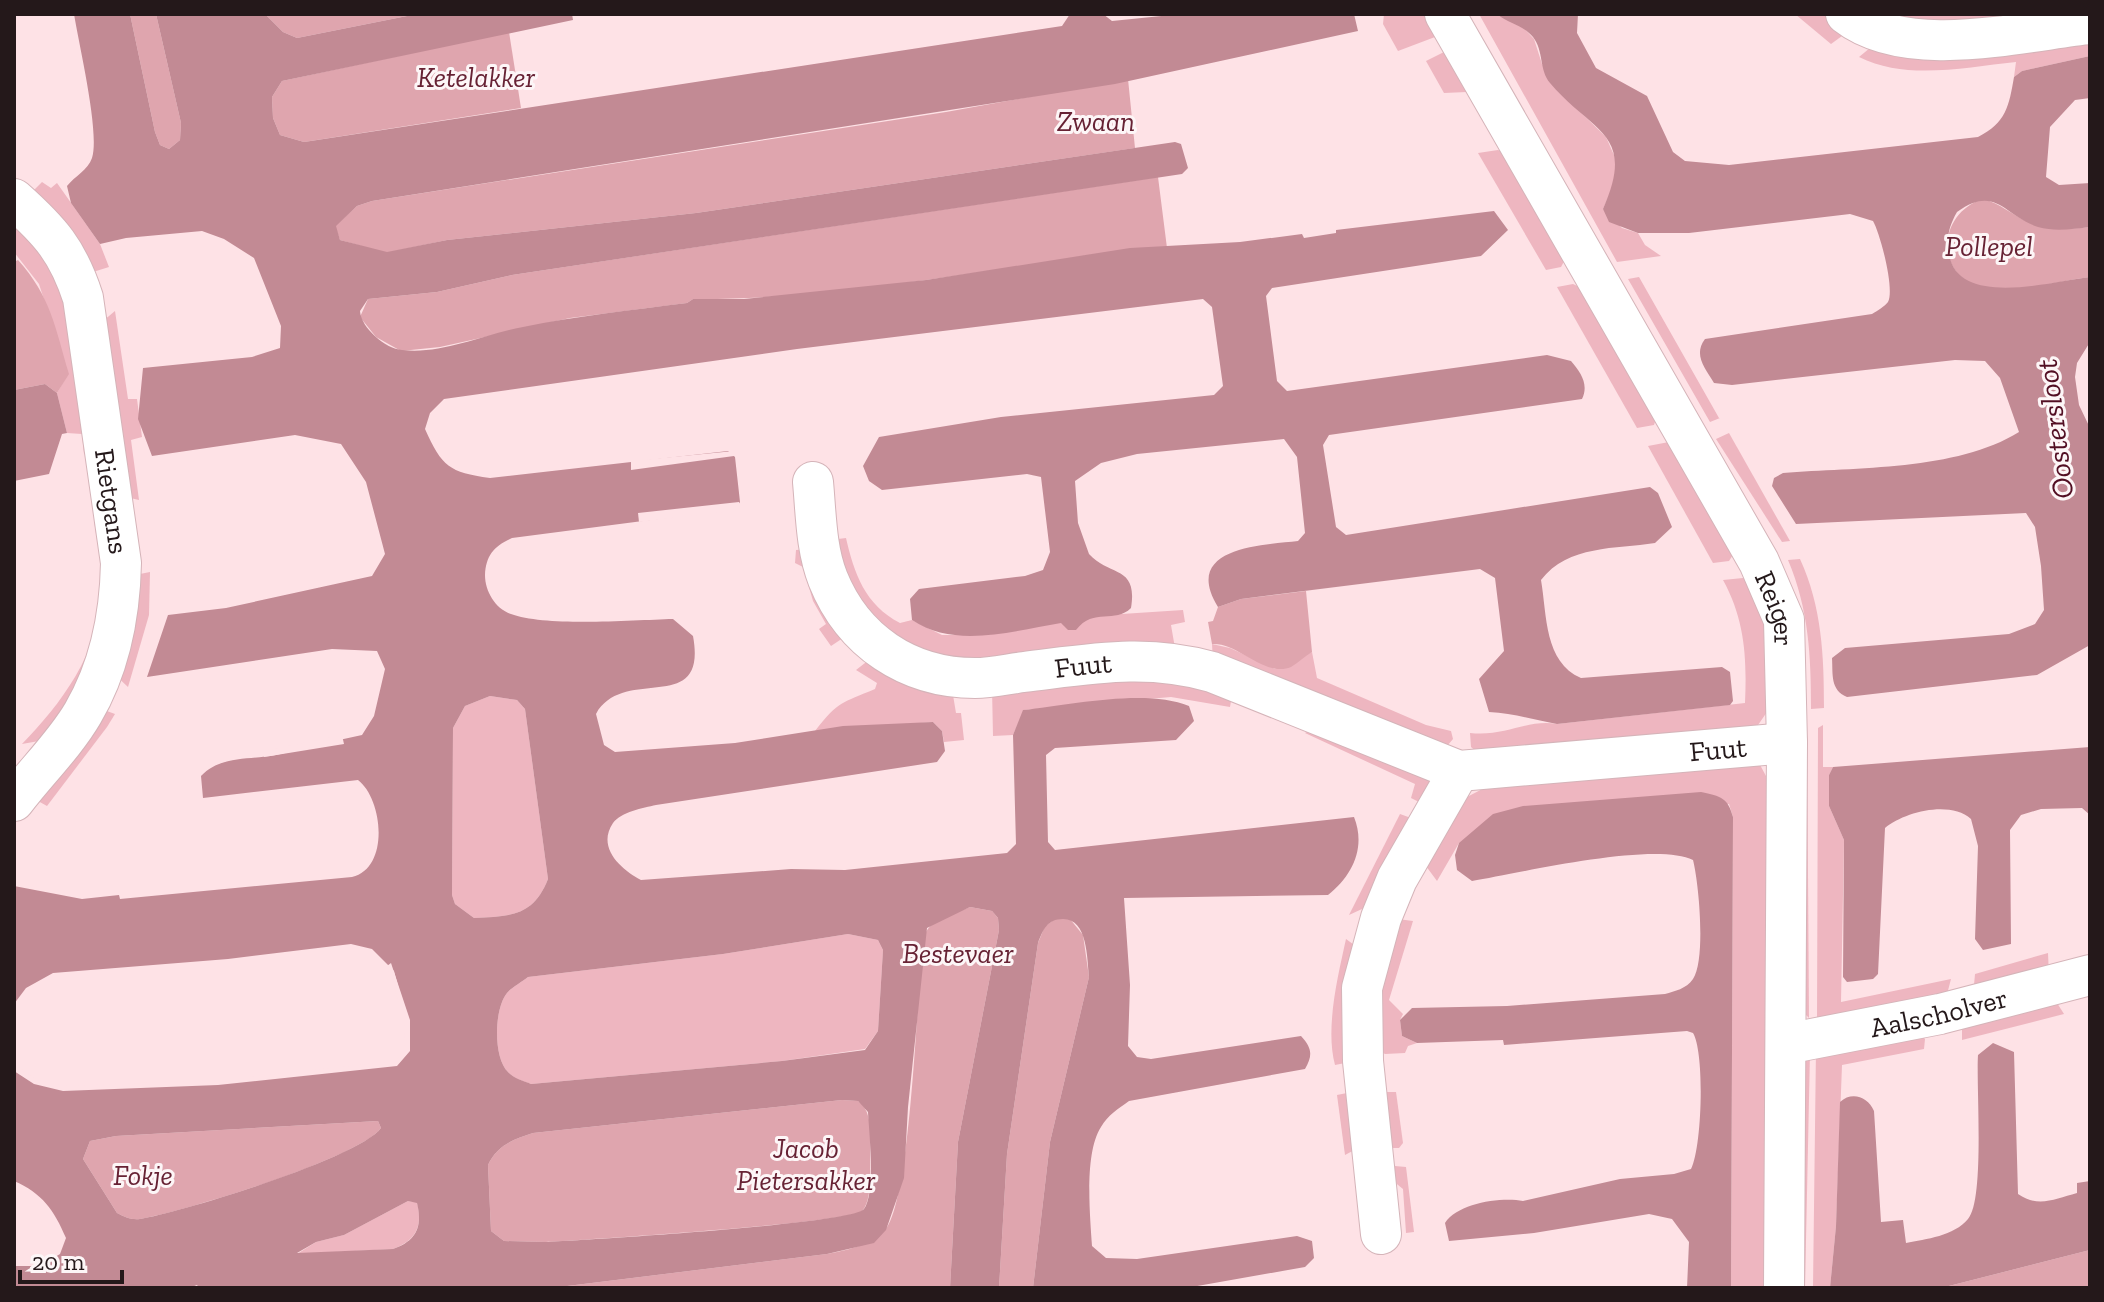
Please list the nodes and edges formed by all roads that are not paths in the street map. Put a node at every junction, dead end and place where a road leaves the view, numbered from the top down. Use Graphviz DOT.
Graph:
graph roads {
  1 [pos="1445,14"];
  2 [pos="1846,14"];
  3 [pos="2090,24"];
  4 [pos="14,199"];
  5 [pos="813,482"];
  6 [pos="1787,743"];
  7 [pos="1459,771"];
  8 [pos="14,801"];
  9 [pos="2090,975"];
  10 [pos="1786,1044"];
  11 [pos="1381,1234"];
  12 [pos="1784,1288"];
  1 -- 6 [label="street, Reiger"];
  2 -- 3 [label="street"];
  4 -- 8 [label="street, Rietgans"];
  5 -- 7 [label="street, Fuut"];
  6 -- 7 [label="street, Fuut"];
  6 -- 10 [label="street, Reiger"];
  7 -- 11 [label="street"];
  9 -- 10 [label="street, Aalscholver"];
  10 -- 12 [label="street, Reiger"];
}
